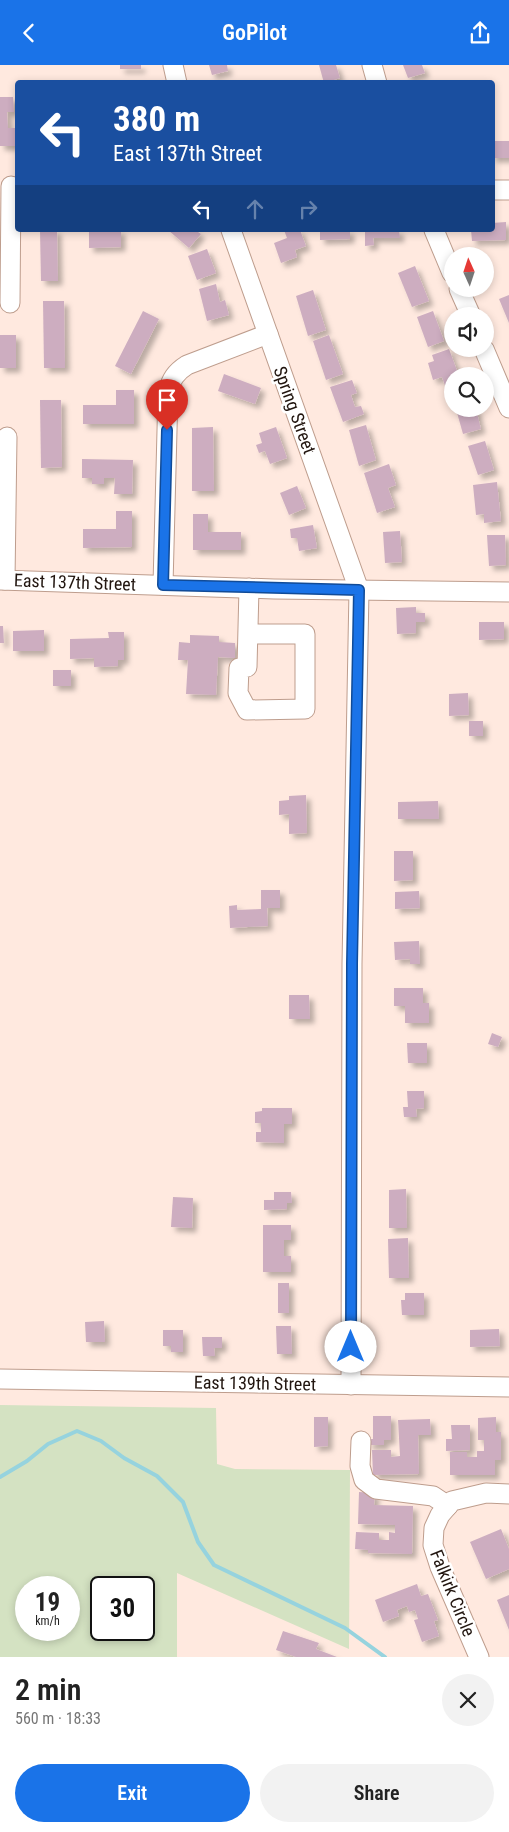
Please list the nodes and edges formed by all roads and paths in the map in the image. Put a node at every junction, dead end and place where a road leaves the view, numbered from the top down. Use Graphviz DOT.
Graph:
graph roads {
  1 [pos="173,65"];
  2 [pos="372,65"];
  3 [pos="176,80"];
  4 [pos="376,80"];
  5 [pos="10,186"];
  6 [pos="495,190"];
  7 [pos="509,190"];
  8 [pos="232,232"];
  9 [pos="435,232"];
  10 [pos="444,254"];
  11 [pos="10,303"];
  12 [pos="268,334"];
  13 [pos="487,357"];
  14 [pos="509,408"];
  15 [pos="7,437"];
  16 [pos="2,580"];
  17 [pos="163,585"];
  18 [pos="249,588"];
  19 [pos="359,590"];
  20 [pos="509,592"];
  21 [pos="248,634"];
  22 [pos="0,1379"];
  23 [pos="351,1385"];
  24 [pos="509,1387"];
  25 [pos="361,1441"];
  26 [pos="509,1494"];
  27 [pos="448,1506"];
  28 [pos="479,1657"];
  1 -- 3 [label="street"];
  2 -- 4 [label="street"];
  5 -- 11 [label="street"];
  6 -- 7 [label="street"];
  8 -- 12 [label="street, Spring Street"];
  9 -- 10 [label="street"];
  12 -- 17 [label="street"];
  12 -- 19 [label="street, Spring Street"];
  13 -- 14 [label="street"];
  15 -- 16 [label="street"];
  16 -- 17 [label="street, East 137th Street"];
  17 -- 18 [label="street, East 137th Street"];
  18 -- 19 [label="street, East 137th Street"];
  18 -- 21 [label="street"];
  19 -- 20 [label="street, East 137th Street"];
  19 -- 23 [label="street"];
  21 -- 21 [label="street"];
  22 -- 23 [label="street, East 139th Street"];
  23 -- 24 [label="street, East 139th Street"];
  25 -- 27 [label="street"];
  26 -- 27 [label="street"];
  27 -- 28 [label="street, Falkirk Circle"];
}
